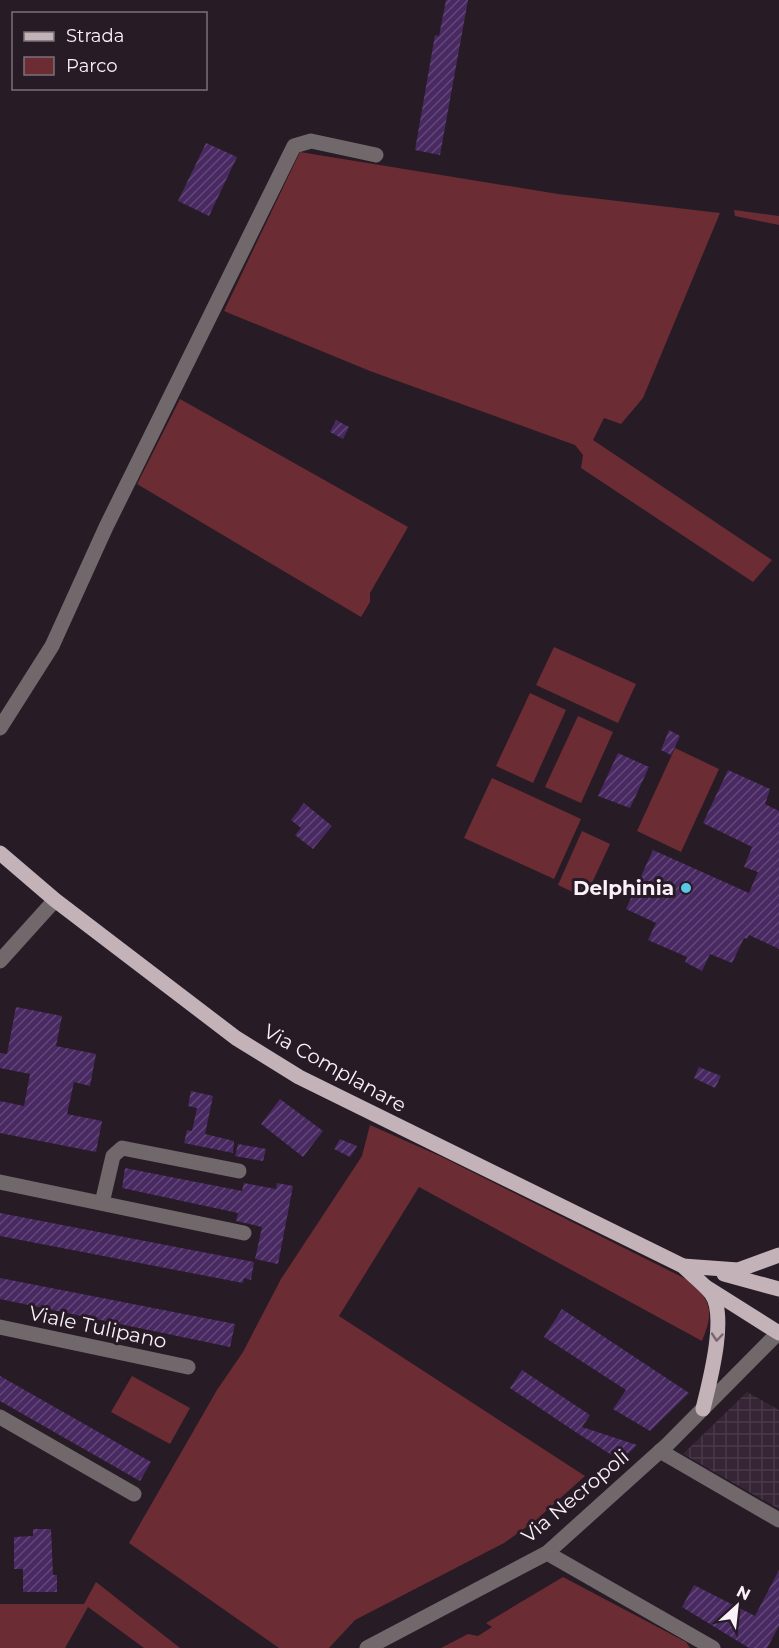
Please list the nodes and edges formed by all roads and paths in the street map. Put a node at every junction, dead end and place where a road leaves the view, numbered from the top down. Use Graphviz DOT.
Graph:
graph roads {
  1 [pos="376,155"];
  2 [pos="0,728"];
  3 [pos="0,853"];
  4 [pos="55,900"];
  5 [pos="0,961"];
  6 [pos="239,1171"];
  7 [pos="0,1182"];
  8 [pos="102,1203"];
  9 [pos="244,1233"];
  10 [pos="779,1255"];
  11 [pos="683,1266"];
  12 [pos="713,1270"];
  13 [pos="701,1284"];
  14 [pos="779,1289"];
  15 [pos="0,1327"];
  16 [pos="779,1333"];
  17 [pos="188,1367"];
  18 [pos="702,1409"];
  19 [pos="0,1417"];
  20 [pos="660,1451"];
  21 [pos="134,1494"];
  22 [pos="779,1520"];
  23 [pos="547,1552"];
  24 [pos="367,1648"];
  25 [pos="713,1648"];
  1 -- 2 [label="street"];
  3 -- 4 [label="main road, Via Complanare"];
  4 -- 5 [label="street"];
  4 -- 11 [label="main road, Via Complanare"];
  6 -- 8 [label="street"];
  7 -- 8 [label="street"];
  8 -- 9 [label="street"];
  10 -- 12 [label="main road"];
  11 -- 12 [label="main road"];
  11 -- 13 [label="main road"];
  12 -- 14 [label="main road"];
  13 -- 16 [label="main road"];
  13 -- 18 [label="main road, one-way"];
  15 -- 17 [label="street, Viale Tulipano"];
  16 -- 18 [label="street, Via Necropoli"];
  18 -- 20 [label="street, Via Necropoli"];
  19 -- 21 [label="street"];
  20 -- 22 [label="street"];
  20 -- 23 [label="street, Via Necropoli"];
  23 -- 24 [label="street, Via Necropoli"];
  23 -- 25 [label="street"];
}
